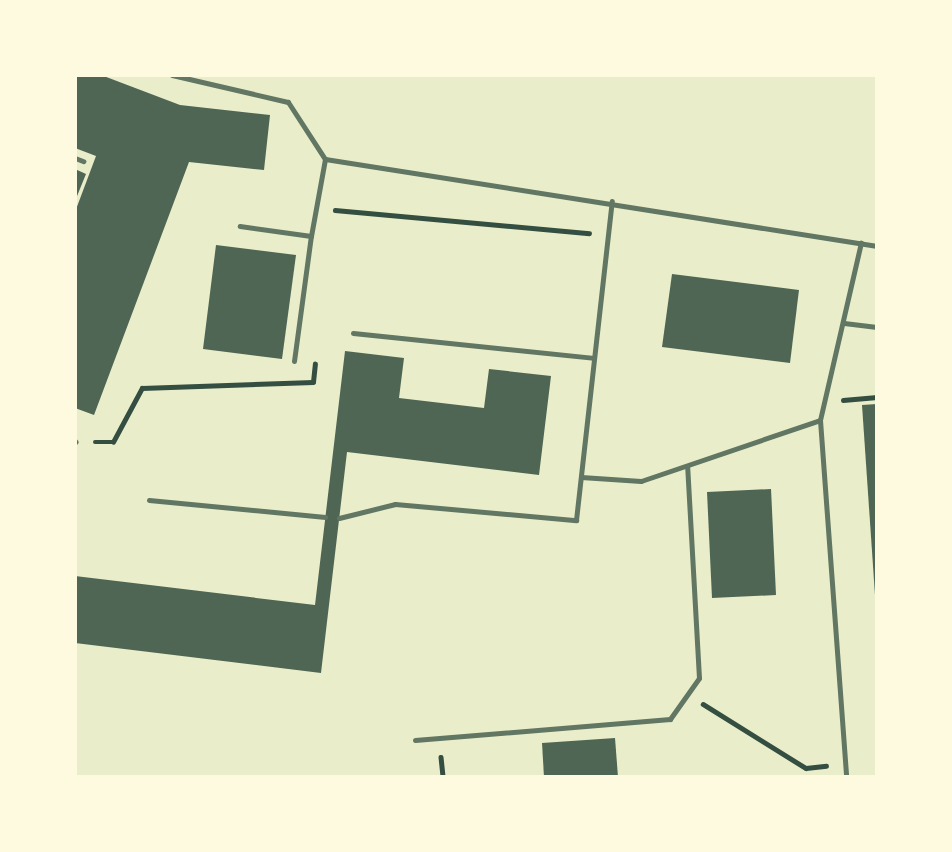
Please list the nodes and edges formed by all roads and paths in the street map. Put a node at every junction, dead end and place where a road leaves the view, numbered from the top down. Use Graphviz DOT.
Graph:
graph roads {
  1 [pos="172,75"];
  2 [pos="75,158"];
  3 [pos="326,159"];
  4 [pos="83,161"];
  5 [pos="612,201"];
  6 [pos="334,221"];
  7 [pos="240,226"];
  8 [pos="608,235"];
  9 [pos="311,236"];
  10 [pos="861,243"];
  11 [pos="877,246"];
  12 [pos="844,323"];
  13 [pos="877,327"];
  14 [pos="353,332"];
  15 [pos="316,355"];
  16 [pos="594,358"];
  17 [pos="294,361"];
  18 [pos="877,397"];
  19 [pos="825,401"];
  20 [pos="820,420"];
  21 [pos="76,441"];
  22 [pos="687,466"];
  23 [pos="581,477"];
  24 [pos="149,500"];
  25 [pos="325,517"];
  26 [pos="339,518"];
  27 [pos="687,694"];
  28 [pos="415,740"];
  29 [pos="845,764"];
  30 [pos="846,777"];
  1 -- 3 [label="lane"];
  2 -- 4 [label="lane"];
  3 -- 5 [label="lane"];
  3 -- 9 [label="lane"];
  5 -- 8 [label="lane"];
  5 -- 10 [label="lane"];
  6 -- 8 [label="path"];
  7 -- 9 [label="lane"];
  8 -- 16 [label="lane"];
  9 -- 17 [label="lane"];
  10 -- 11 [label="lane"];
  10 -- 12 [label="lane"];
  12 -- 13 [label="lane"];
  12 -- 19 [label="lane"];
  14 -- 16 [label="lane"];
  15 -- 21 [label="path"];
  16 -- 23 [label="lane"];
  18 -- 19 [label="path"];
  19 -- 20 [label="lane"];
  20 -- 22 [label="lane"];
  20 -- 29 [label="lane"];
  22 -- 23 [label="lane"];
  22 -- 27 [label="lane"];
  23 -- 26 [label="lane"];
  24 -- 25 [label="lane"];
  27 -- 28 [label="lane"];
  27 -- 29 [label="path"];
  29 -- 30 [label="lane"];
}
